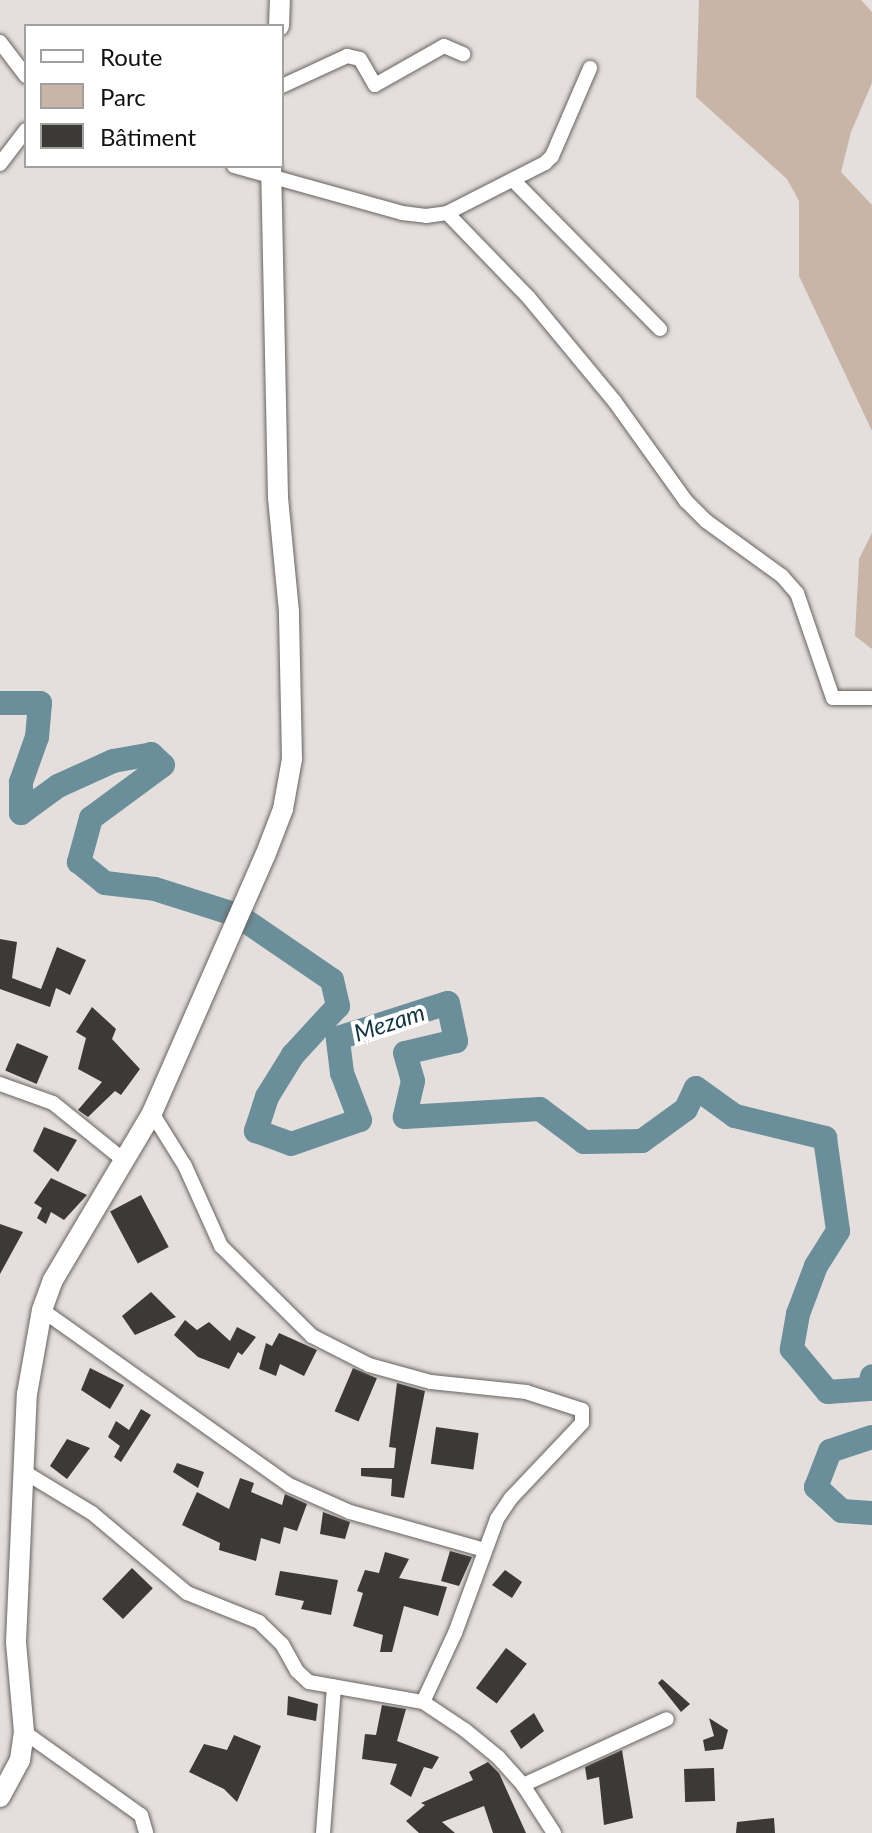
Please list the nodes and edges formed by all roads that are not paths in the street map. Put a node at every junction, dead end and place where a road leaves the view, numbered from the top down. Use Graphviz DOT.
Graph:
graph roads {
  1 [pos="280,0"];
  2 [pos="279,24"];
  3 [pos="0,42"];
  4 [pos="463,54"];
  5 [pos="590,68"];
  6 [pos="24,73"];
  7 [pos="284,85"];
  8 [pos="24,133"];
  9 [pos="0,164"];
  10 [pos="270,170"];
  11 [pos="514,181"];
  12 [pos="447,213"];
  13 [pos="660,329"];
  14 [pos="872,698"];
  15 [pos="0,1084"];
  16 [pos="152,1113"];
  17 [pos="125,1161"];
  18 [pos="42,1310"];
  19 [pos="26,1473"];
  20 [pos="484,1550"];
  21 [pos="334,1686"];
  22 [pos="423,1702"];
  23 [pos="667,1719"];
  24 [pos="24,1732"];
  25 [pos="523,1785"];
  26 [pos="0,1797"];
  27 [pos="146,1833"];
  28 [pos="323,1833"];
  29 [pos="554,1833"];
  1 -- 2 [label="street"];
  3 -- 6 [label="street"];
  4 -- 7 [label="street"];
  5 -- 11 [label="street"];
  8 -- 9 [label="street"];
  10 -- 12 [label="street"];
  10 -- 16 [label="street"];
  11 -- 12 [label="street"];
  11 -- 13 [label="street"];
  12 -- 14 [label="street"];
  15 -- 17 [label="street"];
  16 -- 17 [label="street"];
  16 -- 20 [label="street"];
  17 -- 18 [label="street"];
  18 -- 19 [label="street"];
  18 -- 20 [label="street"];
  19 -- 21 [label="street"];
  19 -- 24 [label="street"];
  20 -- 22 [label="street"];
  21 -- 22 [label="street"];
  21 -- 28 [label="street"];
  22 -- 25 [label="street"];
  23 -- 25 [label="street"];
  24 -- 26 [label="street"];
  24 -- 27 [label="street"];
  25 -- 29 [label="street"];
}
